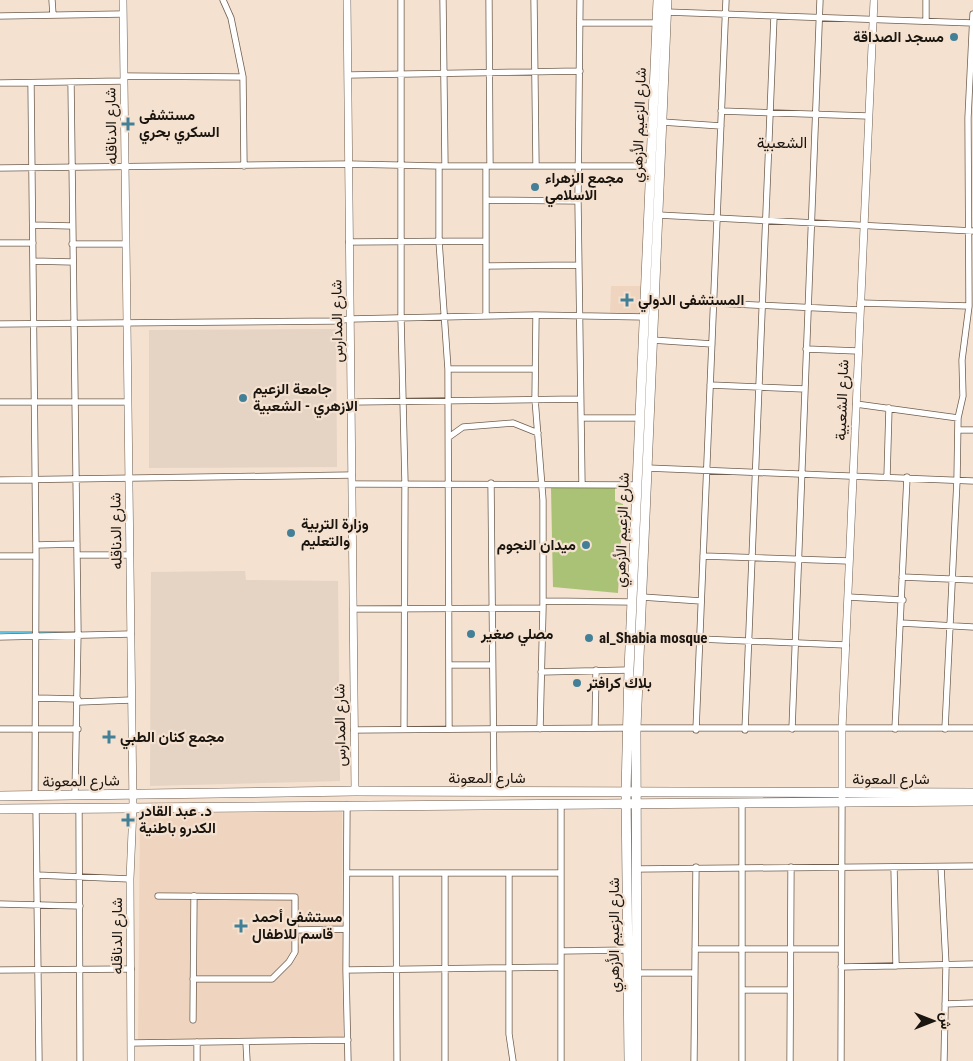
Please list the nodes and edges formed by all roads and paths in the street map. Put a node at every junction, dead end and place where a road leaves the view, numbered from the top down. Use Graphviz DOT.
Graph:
graph roads {
  1 [pos="52,0"];
  2 [pos="123,0"];
  3 [pos="223,0"];
  4 [pos="347,0"];
  5 [pos="401,0"];
  6 [pos="443,0"];
  7 [pos="489,0"];
  8 [pos="534,0"];
  9 [pos="580,0"];
  10 [pos="658,0"];
  11 [pos="667,0"];
  12 [pos="726,0"];
  13 [pos="820,0"];
  14 [pos="874,0"];
  15 [pos="926,0"];
  16 [pos="666,12"];
  17 [pos="123,14"];
  18 [pos="725,14"];
  19 [pos="973,14"];
  20 [pos="53,15"];
  21 [pos="0,16"];
  22 [pos="774,16"];
  23 [pos="819,18"];
  24 [pos="873,19"];
  25 [pos="926,21"];
  26 [pos="580,23"];
  27 [pos="657,23"];
  28 [pos="973,23"];
  29 [pos="580,71"];
  30 [pos="535,72"];
  31 [pos="444,73"];
  32 [pos="490,73"];
  33 [pos="349,74"];
  34 [pos="402,74"];
  35 [pos="243,77"];
  36 [pos="124,78"];
  37 [pos="71,82"];
  38 [pos="0,83"];
  39 [pos="31,83"];
  40 [pos="721,111"];
  41 [pos="770,113"];
  42 [pos="815,114"];
  43 [pos="868,116"];
  44 [pos="971,118"];
  45 [pos="662,122"];
  46 [pos="721,126"];
  47 [pos="349,164"];
  48 [pos="401,165"];
  49 [pos="536,165"];
  50 [pos="578,165"];
  51 [pos="125,166"];
  52 [pos="244,166"];
  53 [pos="442,166"];
  54 [pos="488,166"];
  55 [pos="651,166"];
  56 [pos="32,167"];
  57 [pos="72,167"];
  58 [pos="0,168"];
  59 [pos="486,200"];
  60 [pos="578,200"];
  61 [pos="658,216"];
  62 [pos="717,219"];
  63 [pos="765,221"];
  64 [pos="811,224"];
  65 [pos="32,225"];
  66 [pos="72,226"];
  67 [pos="864,226"];
  68 [pos="970,230"];
  69 [pos="439,241"];
  70 [pos="486,241"];
  71 [pos="349,242"];
  72 [pos="402,242"];
  73 [pos="0,243"];
  74 [pos="32,244"];
  75 [pos="72,244"];
  76 [pos="126,244"];
  77 [pos="33,261"];
  78 [pos="73,262"];
  79 [pos="578,265"];
  80 [pos="486,266"];
  81 [pos="714,304"];
  82 [pos="762,306"];
  83 [pos="969,306"];
  84 [pos="860,307"];
  85 [pos="808,308"];
  86 [pos="536,315"];
  87 [pos="445,316"];
  88 [pos="486,316"];
  89 [pos="580,316"];
  90 [pos="645,317"];
  91 [pos="401,318"];
  92 [pos="350,319"];
  93 [pos="73,323"];
  94 [pos="127,323"];
  95 [pos="0,324"];
  96 [pos="33,324"];
  97 [pos="652,340"];
  98 [pos="712,344"];
  99 [pos="806,349"];
  100 [pos="858,351"];
  101 [pos="448,369"];
  102 [pos="535,369"];
  103 [pos="710,385"];
  104 [pos="759,387"];
  105 [pos="805,389"];
  106 [pos="535,399"];
  107 [pos="580,399"];
  108 [pos="403,400"];
  109 [pos="449,400"];
  110 [pos="35,401"];
  111 [pos="74,401"];
  112 [pos="0,402"];
  113 [pos="128,402"];
  114 [pos="352,402"];
  115 [pos="856,404"];
  116 [pos="889,408"];
  117 [pos="581,418"];
  118 [pos="641,418"];
  119 [pos="958,418"];
  120 [pos="958,430"];
  121 [pos="973,430"];
  122 [pos="538,433"];
  123 [pos="449,436"];
  124 [pos="647,468"];
  125 [pos="707,470"];
  126 [pos="755,472"];
  127 [pos="802,474"];
  128 [pos="352,475"];
  129 [pos="853,476"];
  130 [pos="887,477"];
  131 [pos="907,478"];
  132 [pos="36,479"];
  133 [pos="76,479"];
  134 [pos="129,479"];
  135 [pos="0,480"];
  136 [pos="957,480"];
  137 [pos="973,481"];
  138 [pos="406,483"];
  139 [pos="450,483"];
  140 [pos="352,484"];
  141 [pos="491,484"];
  142 [pos="541,484"];
  143 [pos="582,485"];
  144 [pos="638,485"];
  145 [pos="77,544"];
  146 [pos="36,545"];
  147 [pos="130,555"];
  148 [pos="0,556"];
  149 [pos="36,556"];
  150 [pos="77,556"];
  151 [pos="703,556"];
  152 [pos="752,558"];
  153 [pos="799,559"];
  154 [pos="849,561"];
  155 [pos="902,577"];
  156 [pos="952,580"];
  157 [pos="973,580"];
  158 [pos="848,597"];
  159 [pos="637,600"];
  160 [pos="902,600"];
  161 [pos="702,601"];
  162 [pos="542,604"];
  163 [pos="450,608"];
  164 [pos="493,608"];
  165 [pos="353,609"];
  166 [pos="404,610"];
  167 [pos="901,623"];
  168 [pos="949,626"];
  169 [pos="973,627"];
  170 [pos="131,634"];
  171 [pos="78,635"];
  172 [pos="36,636"];
  173 [pos="0,637"];
  174 [pos="700,639"];
  175 [pos="748,640"];
  176 [pos="796,642"];
  177 [pos="846,645"];
  178 [pos="450,665"];
  179 [pos="492,665"];
  180 [pos="596,670"];
  181 [pos="629,670"];
  182 [pos="541,672"];
  183 [pos="36,698"];
  184 [pos="78,699"];
  185 [pos="131,700"];
  186 [pos="35,728"];
  187 [pos="449,728"];
  188 [pos="540,728"];
  189 [pos="595,728"];
  190 [pos="632,728"];
  191 [pos="973,728"];
  192 [pos="0,729"];
  193 [pos="78,729"];
  194 [pos="404,729"];
  195 [pos="492,729"];
  196 [pos="792,729"];
  197 [pos="842,729"];
  198 [pos="895,729"];
  199 [pos="945,729"];
  200 [pos="354,730"];
  201 [pos="696,730"];
  202 [pos="745,730"];
  203 [pos="355,791"];
  204 [pos="494,792"];
  205 [pos="631,792"];
  206 [pos="973,793"];
  207 [pos="75,795"];
  208 [pos="132,795"];
  209 [pos="0,796"];
  210 [pos="35,796"];
  211 [pos="842,797"];
  212 [pos="973,801"];
  213 [pos="742,802"];
  214 [pos="631,803"];
  215 [pos="561,804"];
  216 [pos="347,805"];
  217 [pos="36,808"];
  218 [pos="79,808"];
  219 [pos="133,808"];
  220 [pos="0,809"];
  221 [pos="841,866"];
  222 [pos="942,866"];
  223 [pos="973,866"];
  224 [pos="742,867"];
  225 [pos="791,867"];
  226 [pos="894,867"];
  227 [pos="696,868"];
  228 [pos="636,869"];
  229 [pos="347,872"];
  230 [pos="396,873"];
  231 [pos="509,873"];
  232 [pos="561,873"];
  233 [pos="445,874"];
  234 [pos="37,876"];
  235 [pos="81,876"];
  236 [pos="130,880"];
  237 [pos="158,896"];
  238 [pos="194,896"];
  239 [pos="0,904"];
  240 [pos="37,905"];
  241 [pos="80,906"];
  242 [pos="346,929"];
  243 [pos="296,930"];
  244 [pos="743,948"];
  245 [pos="841,948"];
  246 [pos="695,949"];
  247 [pos="790,949"];
  248 [pos="628,950"];
  249 [pos="561,951"];
  250 [pos="973,964"];
  251 [pos="946,965"];
  252 [pos="841,966"];
  253 [pos="896,966"];
  254 [pos="511,967"];
  255 [pos="561,967"];
  256 [pos="445,968"];
  257 [pos="131,969"];
  258 [pos="396,969"];
  259 [pos="0,970"];
  260 [pos="38,970"];
  261 [pos="80,970"];
  262 [pos="346,970"];
  263 [pos="636,973"];
  264 [pos="695,973"];
  265 [pos="193,979"];
  266 [pos="742,990"];
  267 [pos="790,990"];
  268 [pos="973,1003"];
  269 [pos="945,1004"];
  270 [pos="192,1020"];
  271 [pos="348,1040"];
  272 [pos="197,1042"];
  273 [pos="246,1042"];
  274 [pos="131,1043"];
  275 [pos="39,1061"];
  276 [pos="80,1061"];
  277 [pos="131,1061"];
  278 [pos="197,1061"];
  279 [pos="247,1061"];
  280 [pos="348,1061"];
  281 [pos="397,1061"];
  282 [pos="445,1061"];
  283 [pos="513,1061"];
  284 [pos="561,1061"];
  285 [pos="628,1061"];
  286 [pos="637,1061"];
  287 [pos="694,1061"];
  288 [pos="742,1061"];
  289 [pos="790,1061"];
  290 [pos="841,1061"];
  291 [pos="944,1061"];
  1 -- 20 [label="street"];
  2 -- 17 [label="street, شارع الدناقله"];
  3 -- 35 [label="street"];
  4 -- 33 [label="street, شارع المدارس"];
  5 -- 34 [label="street"];
  6 -- 31 [label="street"];
  7 -- 32 [label="street"];
  8 -- 30 [label="street"];
  9 -- 26 [label="street"];
  10 -- 27 [label="main road, شارع الزعيم الأزهري"];
  11 -- 16 [label="main road, شارع الزعيم الأزهري"];
  12 -- 18 [label="street"];
  13 -- 23 [label="street"];
  14 -- 24 [label="street, شارع الشعبية"];
  15 -- 25 [label="street"];
  16 -- 18 [label="street"];
  16 -- 45 [label="main road, شارع الزعيم الأزهري"];
  17 -- 20 [label="street"];
  17 -- 36 [label="street, شارع الدناقله"];
  18 -- 22 [label="street"];
  18 -- 40 [label="street"];
  19 -- 28 [label="street"];
  20 -- 21 [label="street"];
  22 -- 23 [label="street"];
  22 -- 41 [label="street"];
  23 -- 24 [label="street"];
  23 -- 42 [label="street"];
  24 -- 25 [label="street"];
  24 -- 43 [label="street, شارع الشعبية"];
  25 -- 28 [label="street"];
  26 -- 27 [label="street"];
  26 -- 29 [label="street"];
  27 -- 55 [label="main road, شارع الزعيم الأزهري"];
  28 -- 44 [label="street"];
  29 -- 30 [label="street"];
  29 -- 50 [label="street"];
  30 -- 32 [label="street"];
  30 -- 49 [label="street"];
  31 -- 32 [label="street"];
  31 -- 34 [label="street"];
  31 -- 53 [label="street"];
  32 -- 54 [label="street"];
  33 -- 34 [label="street"];
  33 -- 47 [label="street, شارع المدارس"];
  34 -- 48 [label="street"];
  35 -- 36 [label="street"];
  35 -- 52 [label="street"];
  36 -- 37 [label="street"];
  36 -- 51 [label="street, شارع الدناقله"];
  37 -- 39 [label="street"];
  37 -- 57 [label="street"];
  38 -- 39 [label="street"];
  39 -- 56 [label="street"];
  40 -- 41 [label="street"];
  40 -- 46 [label="street"];
  41 -- 42 [label="street"];
  41 -- 63 [label="street"];
  42 -- 43 [label="street"];
  42 -- 64 [label="street"];
  43 -- 67 [label="street, شارع الشعبية"];
  44 -- 68 [label="street"];
  45 -- 46 [label="street"];
  45 -- 61 [label="main road, شارع الزعيم الأزهري"];
  46 -- 62 [label="street"];
  47 -- 48 [label="street"];
  47 -- 52 [label="street"];
  47 -- 71 [label="street, شارع المدارس"];
  48 -- 53 [label="street"];
  48 -- 72 [label="street"];
  49 -- 50 [label="street"];
  49 -- 54 [label="street"];
  50 -- 55 [label="street"];
  50 -- 60 [label="street"];
  51 -- 52 [label="street"];
  51 -- 57 [label="street"];
  51 -- 76 [label="street, شارع الدناقله"];
  53 -- 54 [label="street"];
  53 -- 69 [label="street"];
  54 -- 59 [label="street"];
  55 -- 90 [label="main road, شارع الزعيم الأزهري"];
  56 -- 57 [label="street"];
  56 -- 58 [label="street"];
  56 -- 65 [label="street"];
  57 -- 66 [label="street"];
  59 -- 60 [label="street"];
  59 -- 70 [label="street"];
  60 -- 79 [label="street"];
  61 -- 62 [label="street"];
  61 -- 97 [label="main road, شارع الزعيم الأزهري"];
  62 -- 63 [label="street"];
  62 -- 81 [label="street"];
  63 -- 64 [label="street"];
  63 -- 82 [label="street"];
  64 -- 67 [label="street"];
  64 -- 85 [label="street"];
  65 -- 66 [label="street"];
  65 -- 74 [label="street"];
  66 -- 75 [label="street"];
  67 -- 68 [label="street"];
  67 -- 84 [label="street, شارع الشعبية"];
  68 -- 83 [label="street"];
  69 -- 70 [label="street"];
  69 -- 72 [label="street"];
  69 -- 87 [label="street"];
  70 -- 80 [label="street"];
  71 -- 72 [label="street"];
  71 -- 92 [label="street, شارع المدارس"];
  72 -- 91 [label="street"];
  73 -- 74 [label="street"];
  74 -- 77 [label="street"];
  75 -- 76 [label="street"];
  75 -- 78 [label="street"];
  76 -- 94 [label="street, شارع الدناقله"];
  77 -- 78 [label="street"];
  77 -- 96 [label="street"];
  78 -- 93 [label="street"];
  79 -- 80 [label="street"];
  79 -- 89 [label="street"];
  80 -- 88 [label="street"];
  81 -- 82 [label="street"];
  81 -- 98 [label="street"];
  82 -- 85 [label="street"];
  82 -- 104 [label="street"];
  83 -- 84 [label="street"];
  83 -- 119 [label="street"];
  84 -- 85 [label="street"];
  84 -- 100 [label="street, شارع الشعبية"];
  85 -- 99 [label="street"];
  86 -- 88 [label="street"];
  86 -- 89 [label="street"];
  86 -- 102 [label="street"];
  87 -- 88 [label="street"];
  87 -- 91 [label="street"];
  87 -- 101 [label="street"];
  89 -- 90 [label="street"];
  89 -- 107 [label="street"];
  90 -- 118 [label="main road, شارع الزعيم الأزهري"];
  91 -- 92 [label="street"];
  91 -- 108 [label="street"];
  92 -- 94 [label="street"];
  92 -- 114 [label="street, شارع المدارس"];
  93 -- 94 [label="street"];
  93 -- 96 [label="street"];
  93 -- 111 [label="street"];
  94 -- 113 [label="street, شارع الدناقله"];
  95 -- 96 [label="street"];
  96 -- 110 [label="street"];
  97 -- 98 [label="street"];
  97 -- 124 [label="main road, شارع الزعيم الأزهري"];
  98 -- 103 [label="street"];
  99 -- 100 [label="street"];
  99 -- 105 [label="street"];
  100 -- 115 [label="street, شارع الشعبية"];
  101 -- 102 [label="street"];
  101 -- 109 [label="street"];
  102 -- 106 [label="street"];
  103 -- 104 [label="street"];
  103 -- 125 [label="street"];
  104 -- 105 [label="street"];
  104 -- 126 [label="street"];
  105 -- 127 [label="street"];
  106 -- 107 [label="street"];
  106 -- 109 [label="street"];
  106 -- 122 [label="street"];
  107 -- 117 [label="street"];
  108 -- 109 [label="street"];
  108 -- 114 [label="street"];
  108 -- 138 [label="street"];
  109 -- 123 [label="street"];
  110 -- 111 [label="street"];
  110 -- 112 [label="street"];
  110 -- 132 [label="street"];
  111 -- 113 [label="street"];
  111 -- 133 [label="street"];
  113 -- 134 [label="street, شارع الدناقله"];
  114 -- 128 [label="street, شارع المدارس"];
  115 -- 116 [label="street"];
  115 -- 129 [label="street, شارع الشعبية"];
  116 -- 119 [label="street"];
  116 -- 130 [label="street"];
  117 -- 118 [label="street"];
  117 -- 143 [label="street"];
  118 -- 144 [label="main road, شارع الزعيم الأزهري"];
  119 -- 120 [label="street"];
  120 -- 121 [label="street"];
  120 -- 136 [label="street"];
  122 -- 123 [label="street"];
  122 -- 142 [label="street"];
  123 -- 139 [label="street"];
  124 -- 125 [label="street"];
  124 -- 159 [label="main road, شارع الزعيم الأزهري"];
  125 -- 126 [label="street"];
  125 -- 151 [label="street"];
  126 -- 127 [label="street"];
  126 -- 152 [label="street"];
  127 -- 129 [label="street"];
  127 -- 153 [label="street"];
  128 -- 134 [label="street"];
  128 -- 140 [label="street, شارع المدارس"];
  129 -- 130 [label="street"];
  129 -- 154 [label="street, شارع الشعبية"];
  130 -- 131 [label="street"];
  131 -- 136 [label="street"];
  131 -- 155 [label="street"];
  132 -- 133 [label="street"];
  132 -- 135 [label="street"];
  132 -- 146 [label="street"];
  133 -- 134 [label="street"];
  133 -- 145 [label="street"];
  134 -- 147 [label="street, شارع الدناقله"];
  136 -- 137 [label="street"];
  136 -- 156 [label="street"];
  138 -- 139 [label="street"];
  138 -- 140 [label="street"];
  138 -- 166 [label="street"];
  139 -- 141 [label="street"];
  139 -- 163 [label="street"];
  140 -- 165 [label="street, شارع المدارس"];
  141 -- 142 [label="street"];
  141 -- 164 [label="street"];
  142 -- 143 [label="street"];
  142 -- 162 [label="street"];
  143 -- 144 [label="street"];
  144 -- 159 [label="main road, شارع الزعيم الأزهري"];
  145 -- 146 [label="street"];
  145 -- 150 [label="street"];
  146 -- 149 [label="street"];
  147 -- 150 [label="street"];
  147 -- 170 [label="street, شارع الدناقله"];
  148 -- 149 [label="street"];
  149 -- 172 [label="street"];
  150 -- 171 [label="street"];
  151 -- 152 [label="street"];
  151 -- 161 [label="street"];
  152 -- 153 [label="street"];
  152 -- 175 [label="street"];
  153 -- 154 [label="street"];
  153 -- 176 [label="street"];
  154 -- 158 [label="street, شارع الشعبية"];
  155 -- 156 [label="street"];
  155 -- 160 [label="street"];
  156 -- 157 [label="street"];
  156 -- 168 [label="street"];
  158 -- 160 [label="street"];
  158 -- 177 [label="street, شارع الشعبية"];
  159 -- 161 [label="street"];
  159 -- 162 [label="street"];
  159 -- 181 [label="main road, شارع الزعيم الأزهري"];
  159 -- 190 [label="main road, شارع الزعيم الأزهري"];
  160 -- 167 [label="street"];
  161 -- 174 [label="street"];
  162 -- 164 [label="street"];
  162 -- 182 [label="street"];
  163 -- 164 [label="street"];
  163 -- 166 [label="street"];
  163 -- 178 [label="street"];
  164 -- 179 [label="street"];
  165 -- 166 [label="street"];
  165 -- 200 [label="street, شارع المدارس"];
  166 -- 194 [label="street"];
  167 -- 168 [label="street"];
  167 -- 198 [label="street"];
  168 -- 169 [label="street"];
  168 -- 199 [label="street"];
  170 -- 171 [label="street"];
  170 -- 185 [label="street, شارع الدناقله"];
  171 -- 172 [label="street"];
  171 -- 184 [label="street"];
  172 -- 173 [label="street"];
  172 -- 183 [label="street"];
  174 -- 175 [label="street"];
  174 -- 201 [label="street"];
  175 -- 176 [label="street"];
  175 -- 202 [label="street"];
  176 -- 177 [label="street"];
  176 -- 196 [label="street"];
  177 -- 197 [label="street, شارع الشعبية"];
  178 -- 179 [label="street"];
  178 -- 187 [label="street"];
  179 -- 195 [label="street"];
  180 -- 181 [label="street"];
  180 -- 182 [label="street"];
  180 -- 189 [label="street"];
  181 -- 190 [label="main road, شارع الزعيم الأزهري"];
  182 -- 188 [label="street"];
  183 -- 184 [label="street"];
  183 -- 186 [label="street"];
  184 -- 185 [label="street"];
  184 -- 193 [label="street"];
  185 -- 208 [label="street, شارع الدناقله"];
  186 -- 192 [label="street"];
  186 -- 193 [label="street"];
  186 -- 210 [label="street"];
  187 -- 194 [label="street"];
  187 -- 195 [label="street"];
  188 -- 189 [label="street"];
  188 -- 195 [label="street"];
  189 -- 190 [label="street"];
  190 -- 201 [label="street"];
  190 -- 205 [label="main road, شارع الزعيم الأزهري"];
  191 -- 199 [label="street"];
  193 -- 207 [label="street"];
  194 -- 200 [label="street"];
  195 -- 204 [label="street"];
  196 -- 197 [label="street"];
  196 -- 202 [label="street"];
  197 -- 198 [label="street"];
  197 -- 211 [label="street, شارع الشعبية"];
  198 -- 199 [label="street"];
  200 -- 203 [label="street, شارع المدارس"];
  201 -- 202 [label="street"];
  203 -- 204 [label="main road, شارع المعونة"];
  203 -- 208 [label="main road, شارع المعونة"];
  204 -- 205 [label="main road, شارع المعونة"];
  205 -- 211 [label="main road, شارع المعونة"];
  205 -- 214 [label="main road, شارع الزعيم الأزهري"];
  206 -- 211 [label="main road, شارع المعونة"];
  207 -- 208 [label="main road, شارع المعونة"];
  207 -- 210 [label="main road, شارع المعونة"];
  208 -- 219 [label="street, شارع الدناقله"];
  209 -- 210 [label="main road, شارع المعونة"];
  211 -- 212 [label="main road, شارع المعونة"];
  211 -- 213 [label="main road, شارع المعونة"];
  211 -- 221 [label="street"];
  213 -- 214 [label="main road, شارع المعونة"];
  213 -- 224 [label="street"];
  214 -- 215 [label="main road, شارع المعونة"];
  214 -- 228 [label="main road, شارع الزعيم الأزهري"];
  214 -- 248 [label="main road, شارع الزعيم الأزهري"];
  215 -- 216 [label="main road, شارع المعونة"];
  215 -- 232 [label="street"];
  216 -- 219 [label="main road, شارع المعونة"];
  216 -- 229 [label="street"];
  217 -- 218 [label="main road, شارع المعونة"];
  217 -- 220 [label="main road, شارع المعونة"];
  217 -- 234 [label="street"];
  218 -- 219 [label="main road, شارع المعونة"];
  218 -- 235 [label="street"];
  219 -- 236 [label="street, شارع الدناقله"];
  221 -- 225 [label="street"];
  221 -- 226 [label="street"];
  221 -- 245 [label="street"];
  222 -- 223 [label="street"];
  222 -- 226 [label="street"];
  222 -- 251 [label="street"];
  224 -- 225 [label="street"];
  224 -- 227 [label="street"];
  224 -- 244 [label="street"];
  225 -- 247 [label="street"];
  226 -- 253 [label="street"];
  227 -- 228 [label="street"];
  227 -- 246 [label="street"];
  228 -- 263 [label="main road, شارع الزعيم الأزهري"];
  229 -- 230 [label="street"];
  229 -- 242 [label="street"];
  230 -- 233 [label="street"];
  230 -- 258 [label="street"];
  231 -- 232 [label="street"];
  231 -- 233 [label="street"];
  231 -- 254 [label="street"];
  232 -- 249 [label="street"];
  233 -- 256 [label="street"];
  234 -- 235 [label="street"];
  234 -- 240 [label="street"];
  235 -- 236 [label="street"];
  235 -- 241 [label="street"];
  236 -- 257 [label="street, شارع الدناقله"];
  237 -- 238 [label="street"];
  238 -- 243 [label="street"];
  238 -- 265 [label="street"];
  239 -- 240 [label="street"];
  240 -- 241 [label="street"];
  240 -- 260 [label="street"];
  241 -- 261 [label="street"];
  242 -- 243 [label="street"];
  242 -- 262 [label="street"];
  243 -- 265 [label="street"];
  244 -- 246 [label="street"];
  244 -- 247 [label="street"];
  244 -- 266 [label="street"];
  245 -- 247 [label="street"];
  245 -- 252 [label="street"];
  246 -- 264 [label="street"];
  247 -- 267 [label="street"];
  248 -- 249 [label="street"];
  248 -- 285 [label="main road, شارع الزعيم الأزهري"];
  249 -- 255 [label="street"];
  250 -- 251 [label="street"];
  251 -- 253 [label="street"];
  251 -- 269 [label="street"];
  252 -- 253 [label="street"];
  252 -- 290 [label="street"];
  254 -- 255 [label="street"];
  254 -- 256 [label="street"];
  254 -- 283 [label="street"];
  255 -- 284 [label="street"];
  256 -- 258 [label="street"];
  256 -- 282 [label="street"];
  257 -- 261 [label="street"];
  257 -- 274 [label="street, شارع الدناقله"];
  258 -- 262 [label="street"];
  258 -- 281 [label="street"];
  259 -- 260 [label="street"];
  260 -- 261 [label="street"];
  260 -- 275 [label="street"];
  261 -- 276 [label="street"];
  262 -- 271 [label="street"];
  263 -- 264 [label="street"];
  263 -- 286 [label="main road, شارع الزعيم الأزهري"];
  264 -- 287 [label="street"];
  265 -- 270 [label="street"];
  266 -- 267 [label="street"];
  266 -- 288 [label="street"];
  267 -- 289 [label="street"];
  268 -- 269 [label="street"];
  269 -- 291 [label="street"];
  271 -- 273 [label="street"];
  271 -- 280 [label="street"];
  272 -- 273 [label="street"];
  272 -- 274 [label="street"];
  272 -- 278 [label="street"];
  273 -- 279 [label="street"];
  274 -- 277 [label="street, شارع الدناقله"];
}
